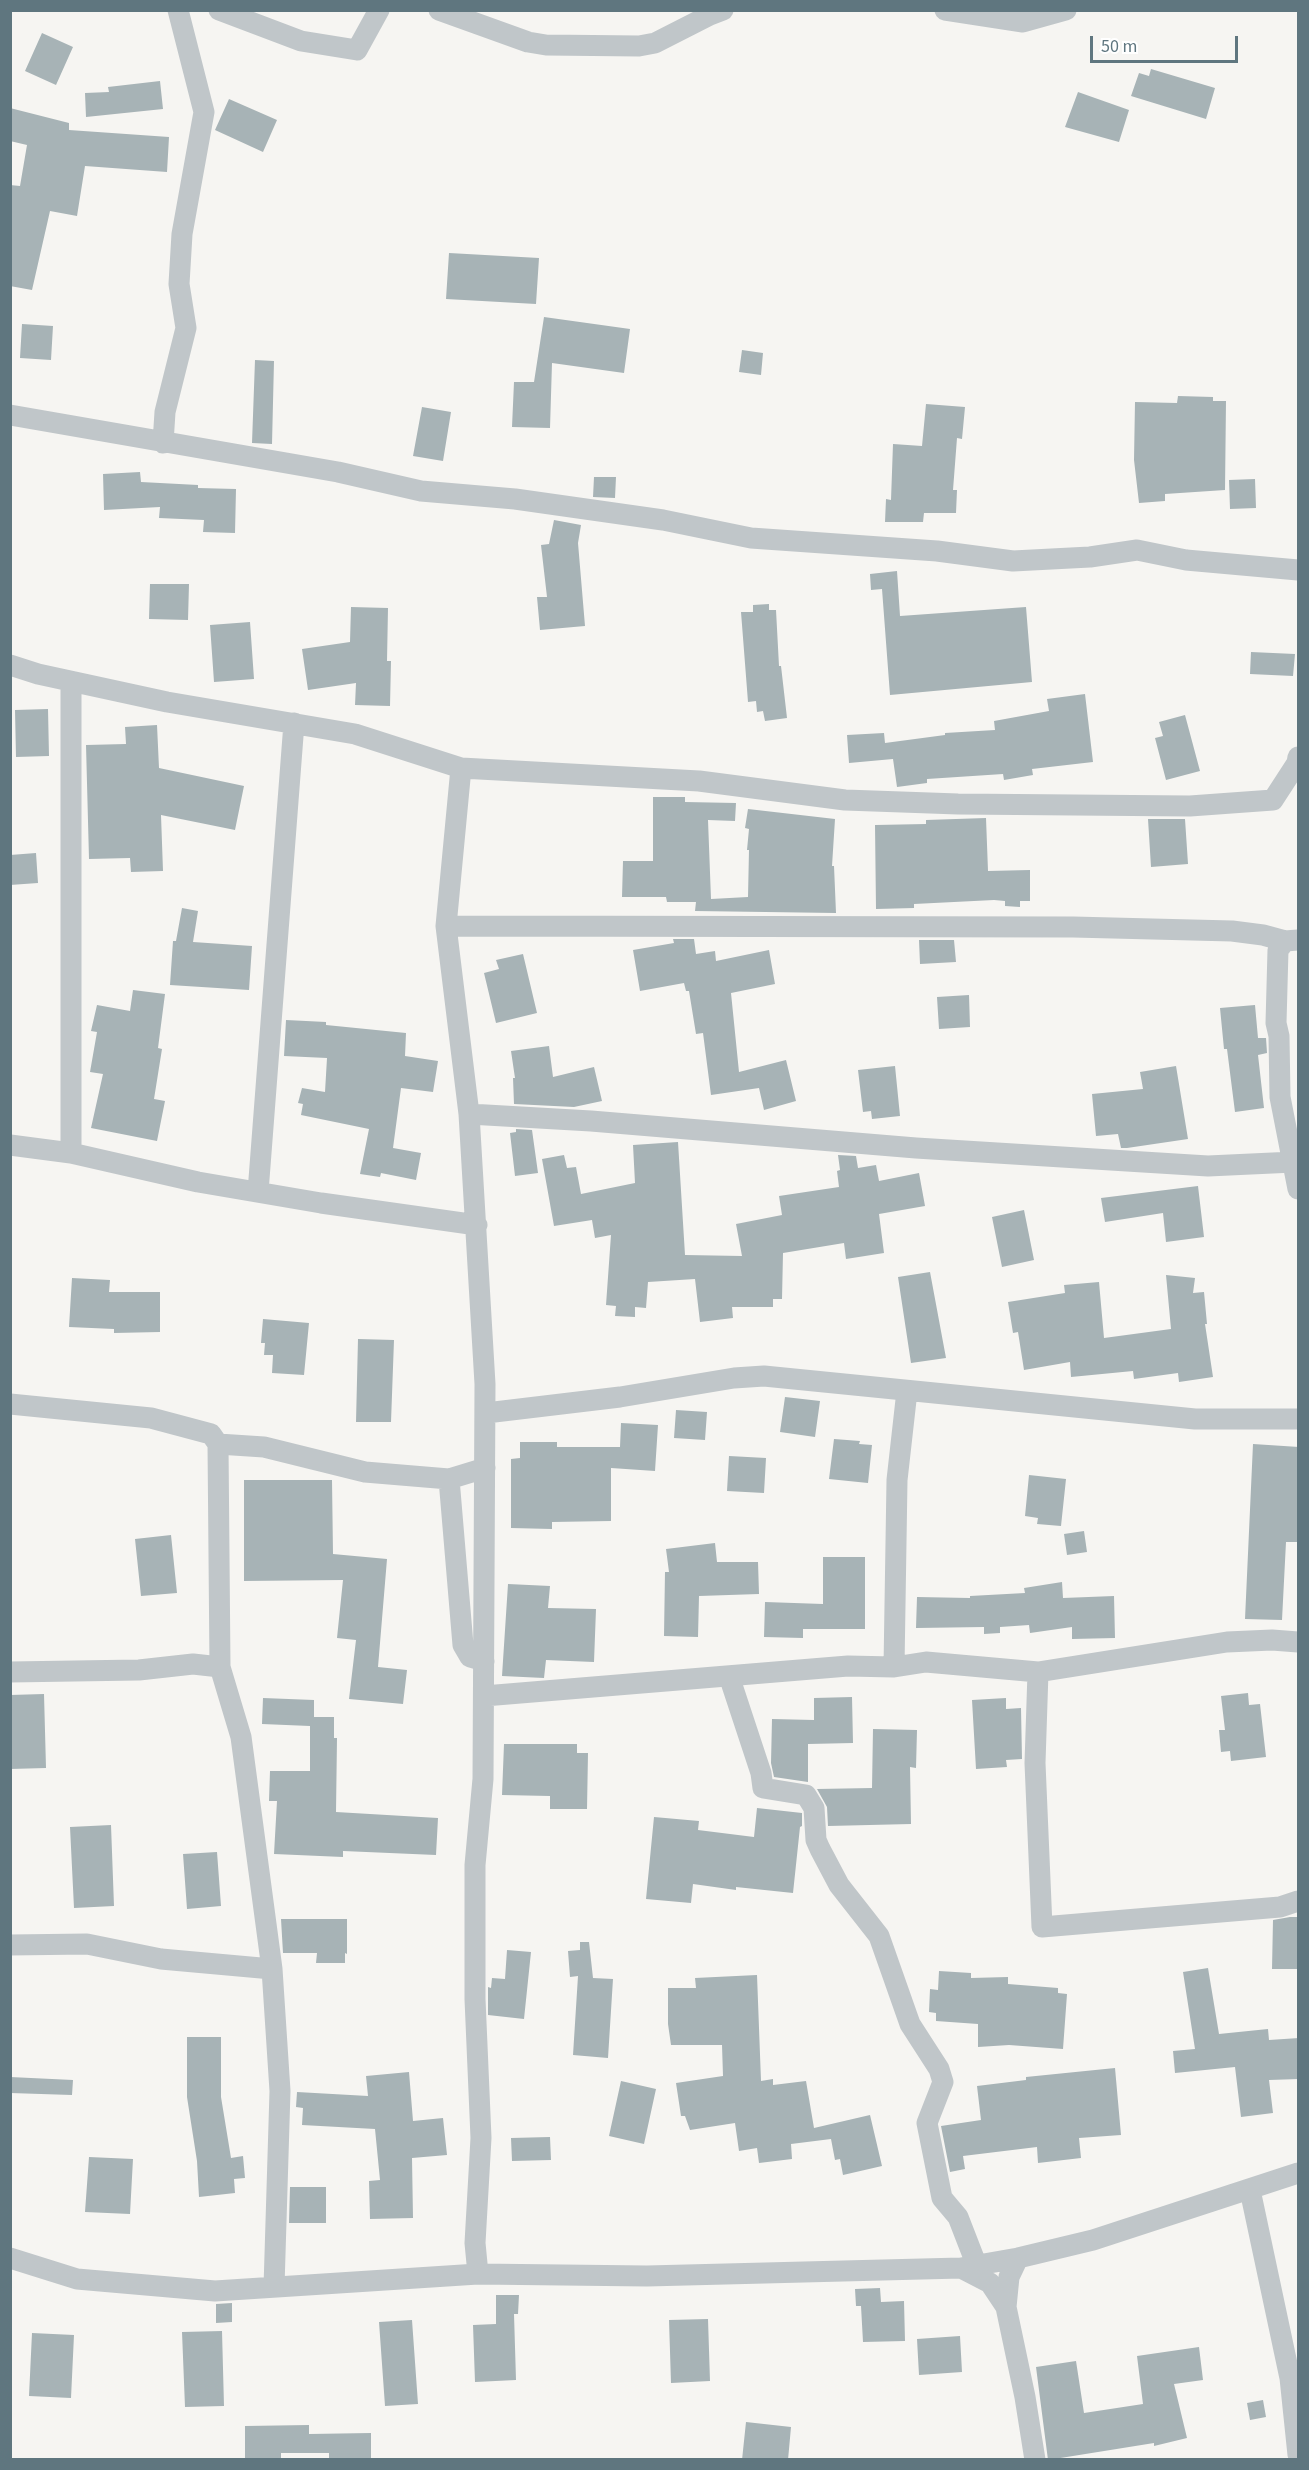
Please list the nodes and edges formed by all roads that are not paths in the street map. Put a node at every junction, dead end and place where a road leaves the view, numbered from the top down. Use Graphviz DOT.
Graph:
graph roads {
  1 [pos="178,10"];
  2 [pos="219,10"];
  3 [pos="379,10"];
  4 [pos="439,10"];
  5 [pos="723,10"];
  6 [pos="945,10"];
  7 [pos="1066,10"];
  8 [pos="10,415"];
  9 [pos="163,443"];
  10 [pos="1299,570"];
  11 [pos="10,665"];
  12 [pos="71,682"];
  13 [pos="294,723"];
  14 [pos="1299,757"];
  15 [pos="461,768"];
  16 [pos="446,926"];
  17 [pos="1292,941"];
  18 [pos="469,1114"];
  19 [pos="10,1145"];
  20 [pos="71,1153"];
  21 [pos="1294,1162"];
  22 [pos="1299,1189"];
  23 [pos="258,1192"];
  24 [pos="477,1225"];
  25 [pos="907,1391"];
  26 [pos="10,1404"];
  27 [pos="486,1413"];
  28 [pos="1299,1419"];
  29 [pos="218,1444"];
  30 [pos="485,1468"];
  31 [pos="449,1479"];
  32 [pos="1299,1642"];
  33 [pos="484,1660"];
  34 [pos="894,1666"];
  35 [pos="220,1667"];
  36 [pos="10,1672"];
  37 [pos="1038,1672"];
  38 [pos="729,1676"];
  39 [pos="484,1696"];
  40 [pos="1299,1901"];
  41 [pos="10,1945"];
  42 [pos="272,1970"];
  43 [pos="1299,2173"];
  44 [pos="1250,2190"];
  45 [pos="10,2258"];
  46 [pos="1018,2258"];
  47 [pos="969,2267"];
  48 [pos="478,2274"];
  49 [pos="274,2288"];
  50 [pos="1006,2307"];
  51 [pos="1299,2455"];
  52 [pos="1035,2460"];
  1 -- 9 [label="street"];
  2 -- 3 [label="street"];
  4 -- 5 [label="street"];
  6 -- 7 [label="street"];
  8 -- 9 [label="street"];
  9 -- 10 [label="street"];
  11 -- 12 [label="street"];
  12 -- 13 [label="street"];
  12 -- 20 [label="street"];
  13 -- 15 [label="street"];
  13 -- 23 [label="street"];
  14 -- 15 [label="street"];
  15 -- 16 [label="street"];
  16 -- 17 [label="street"];
  16 -- 18 [label="street"];
  17 -- 21 [label="street"];
  18 -- 21 [label="street"];
  18 -- 24 [label="street"];
  19 -- 20 [label="street"];
  20 -- 23 [label="street"];
  21 -- 22 [label="street"];
  23 -- 24 [label="street"];
  24 -- 27 [label="street"];
  25 -- 27 [label="street"];
  25 -- 28 [label="street"];
  25 -- 34 [label="street"];
  26 -- 29 [label="street"];
  27 -- 30 [label="street"];
  29 -- 31 [label="street"];
  29 -- 35 [label="street"];
  30 -- 31 [label="street"];
  30 -- 33 [label="street"];
  31 -- 33 [label="street"];
  32 -- 37 [label="street"];
  33 -- 39 [label="street"];
  34 -- 37 [label="street"];
  34 -- 38 [label="street"];
  35 -- 36 [label="street"];
  35 -- 42 [label="street"];
  37 -- 40 [label="street"];
  38 -- 39 [label="street"];
  38 -- 47 [label="street"];
  39 -- 48 [label="street"];
  41 -- 42 [label="street"];
  42 -- 49 [label="street"];
  43 -- 44 [label="street"];
  44 -- 46 [label="street"];
  44 -- 51 [label="street"];
  45 -- 49 [label="street"];
  46 -- 47 [label="street"];
  46 -- 50 [label="street"];
  47 -- 48 [label="street"];
  47 -- 50 [label="street"];
  48 -- 49 [label="street"];
  50 -- 52 [label="street"];
}
